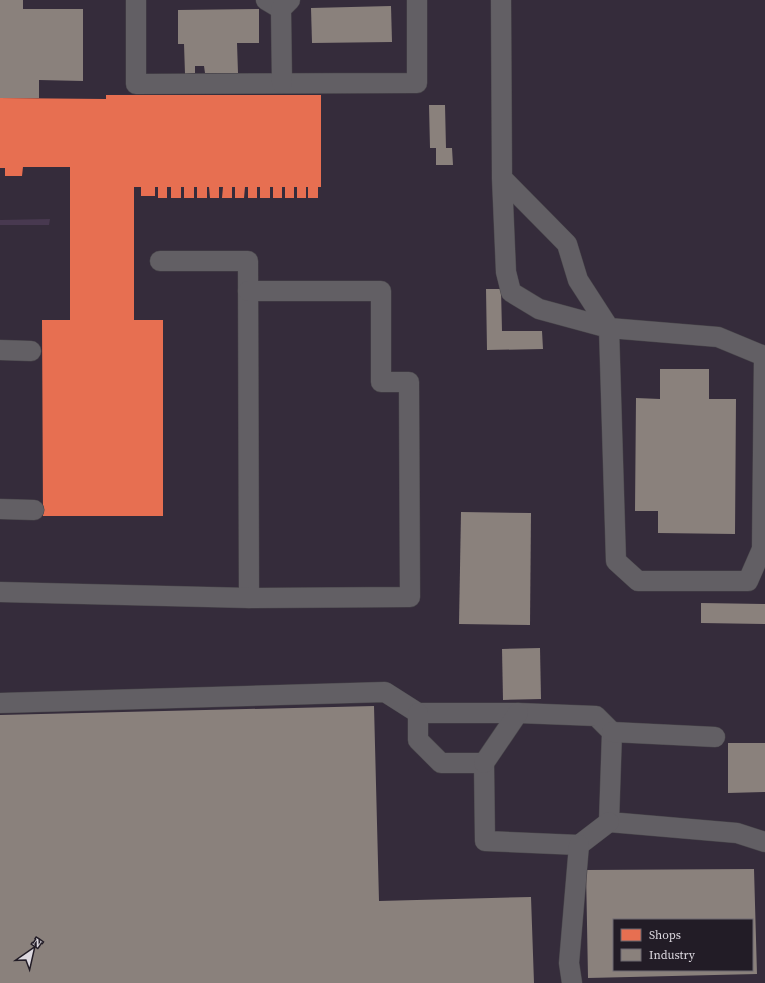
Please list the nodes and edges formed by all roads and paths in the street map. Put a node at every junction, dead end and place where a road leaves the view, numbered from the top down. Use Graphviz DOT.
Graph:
graph roads {
  1 [pos="136,0"];
  2 [pos="417,0"];
  3 [pos="501,0"];
  4 [pos="279,3"];
  5 [pos="282,83"];
  6 [pos="502,178"];
  7 [pos="160,261"];
  8 [pos="248,291"];
  9 [pos="609,328"];
  10 [pos="0,350"];
  11 [pos="31,351"];
  12 [pos="0,509"];
  13 [pos="34,510"];
  14 [pos="0,592"];
  15 [pos="249,598"];
  16 [pos="0,703"];
  17 [pos="518,712"];
  18 [pos="418,713"];
  19 [pos="612,732"];
  20 [pos="715,737"];
  21 [pos="484,763"];
  22 [pos="609,822"];
  23 [pos="765,842"];
  24 [pos="579,845"];
  25 [pos="572,983"];
  1 -- 5 [label="lane"];
  2 -- 5 [label="lane"];
  3 -- 6 [label="lane"];
  4 -- 5 [label="lane"];
  6 -- 9 [label="lane"];
  6 -- 9 [label="lane"];
  7 -- 8 [label="lane"];
  8 -- 15 [label="lane"];
  8 -- 15 [label="lane"];
  9 -- 9 [label="lane"];
  10 -- 11 [label="lane"];
  12 -- 13 [label="lane"];
  14 -- 15 [label="lane"];
  16 -- 18 [label="lane"];
  17 -- 18 [label="lane"];
  17 -- 19 [label="lane"];
  17 -- 21 [label="lane"];
  18 -- 21 [label="lane"];
  19 -- 20 [label="lane"];
  19 -- 22 [label="lane"];
  21 -- 24 [label="lane"];
  22 -- 23 [label="lane"];
  22 -- 24 [label="lane"];
  24 -- 25 [label="lane"];
}
